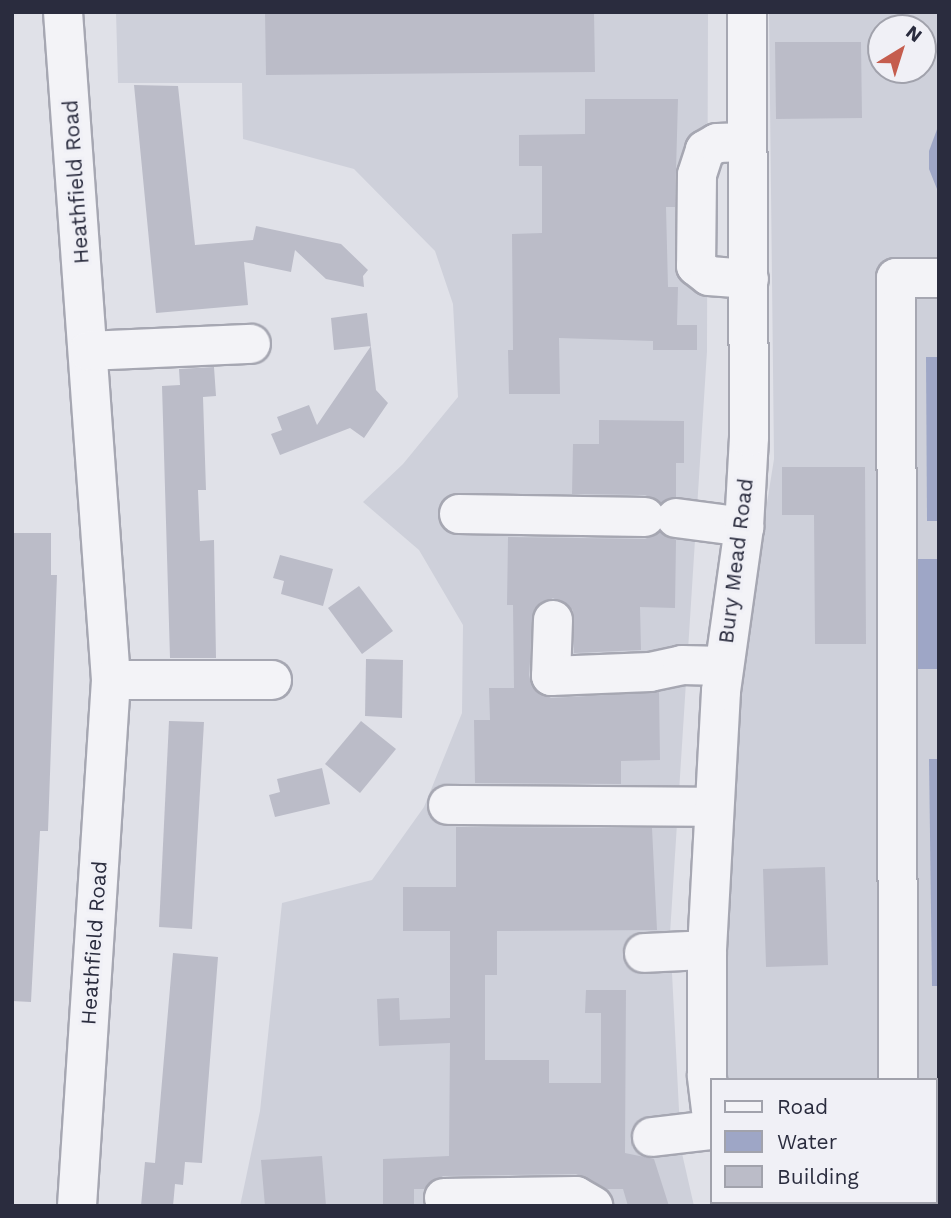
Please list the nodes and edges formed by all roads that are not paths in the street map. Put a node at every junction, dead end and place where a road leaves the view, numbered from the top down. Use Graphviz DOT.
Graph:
graph roads {
  1 [pos="63,12"];
  2 [pos="747,12"];
  3 [pos="747,142"];
  4 [pos="939,278"];
  5 [pos="749,279"];
  6 [pos="251,344"];
  7 [pos="89,351"];
  8 [pos="459,514"];
  9 [pos="744,527"];
  10 [pos="552,620"];
  11 [pos="724,666"];
  12 [pos="111,680"];
  13 [pos="272,680"];
  14 [pos="449,805"];
  15 [pos="715,807"];
  16 [pos="707,950"];
  17 [pos="644,953"];
  18 [pos="898,1078"];
  19 [pos="710,1101"];
  20 [pos="710,1130"];
  21 [pos="652,1137"];
  22 [pos="444,1198"];
  23 [pos="77,1206"];
  24 [pos="593,1206"];
  1 -- 7 [label="street, Heathfield Road"];
  2 -- 3 [label="street, Bury Mead Road"];
  3 -- 5 [label="street, Bury Mead Road"];
  3 -- 5 [label="street"];
  4 -- 18 [label="street"];
  5 -- 9 [label="street, Bury Mead Road"];
  6 -- 7 [label="street"];
  7 -- 12 [label="street, Heathfield Road"];
  8 -- 9 [label="street"];
  9 -- 11 [label="street, Bury Mead Road"];
  10 -- 11 [label="street"];
  11 -- 15 [label="street, Bury Mead Road"];
  12 -- 13 [label="street"];
  12 -- 23 [label="street, Heathfield Road"];
  14 -- 15 [label="street"];
  15 -- 16 [label="street, Bury Mead Road"];
  16 -- 17 [label="street"];
  16 -- 19 [label="street, Bury Mead Road"];
  20 -- 21 [label="street"];
  22 -- 24 [label="street"];
}
